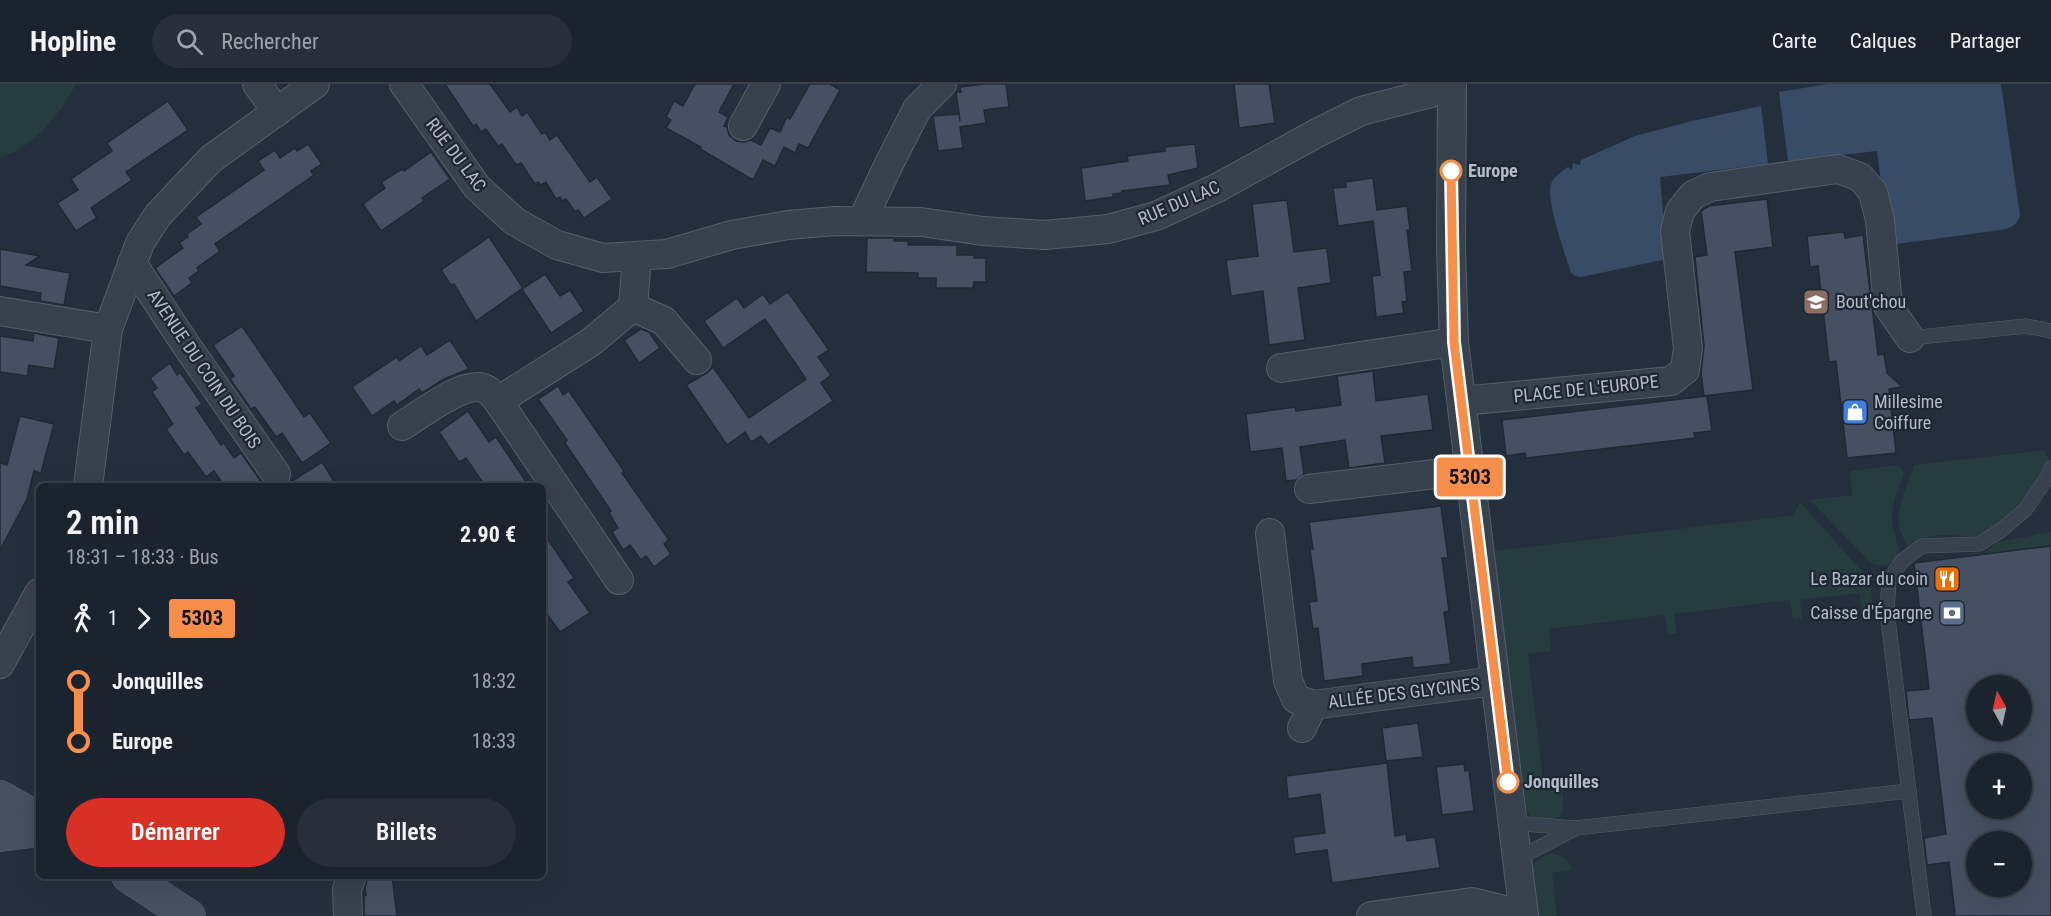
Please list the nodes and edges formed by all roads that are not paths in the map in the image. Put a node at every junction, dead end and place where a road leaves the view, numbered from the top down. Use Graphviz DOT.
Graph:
graph roads {
  1 [pos="257,84"];
  2 [pos="315,84"];
  3 [pos="404,84"];
  4 [pos="766,84"];
  5 [pos="942,84"];
  6 [pos="1438,84"];
  7 [pos="1452,84"];
  8 [pos="277,112"];
  9 [pos="743,126"];
  10 [pos="862,221"];
  11 [pos="637,256"];
  12 [pos="132,263"];
  13 [pos="633,307"];
  14 [pos="0,311"];
  15 [pos="108,328"];
  16 [pos="2051,331"];
  17 [pos="1910,338"];
  18 [pos="1454,342"];
  19 [pos="698,360"];
  20 [pos="1281,368"];
  21 [pos="498,401"];
  22 [pos="1462,401"];
  23 [pos="402,426"];
  24 [pos="2051,468"];
  25 [pos="1469,470"];
  26 [pos="276,474"];
  27 [pos="88,483"];
  28 [pos="1309,489"];
  29 [pos="1270,533"];
  30 [pos="619,580"];
  31 [pos="36,598"];
  32 [pos="0,664"];
  33 [pos="1496,681"];
  34 [pos="1909,791"];
  35 [pos="0,796"];
  36 [pos="36,817"];
  37 [pos="1514,823"];
  38 [pos="1576,828"];
  39 [pos="36,830"];
  40 [pos="0,835"];
  41 [pos="1518,866"];
  42 [pos="133,879"];
  43 [pos="351,879"];
  44 [pos="1472,902"];
  45 [pos="1524,915"];
  46 [pos="189,916"];
  47 [pos="348,916"];
  48 [pos="1371,916"];
  49 [pos="1924,916"];
  1 -- 8 [label="street"];
  2 -- 8 [label="street, AVENUE DU COIN DU BOIS"];
  3 -- 11 [label="street, RUE DU LAC"];
  4 -- 9 [label="street"];
  5 -- 10 [label="street"];
  6 -- 10 [label="street, RUE DU LAC"];
  7 -- 18 [label="street"];
  8 -- 12 [label="street, AVENUE DU COIN DU BOIS"];
  10 -- 11 [label="street, RUE DU LAC"];
  11 -- 13 [label="street"];
  12 -- 15 [label="street, AVENUE DU COIN DU BOIS"];
  12 -- 26 [label="street, AVENUE DU COIN DU BOIS"];
  13 -- 19 [label="street"];
  13 -- 21 [label="street"];
  14 -- 15 [label="street"];
  15 -- 27 [label="street, AVENUE DU COIN DU BOIS"];
  16 -- 17 [label="lane"];
  17 -- 22 [label="street, PLACE DE L'EUROPE"];
  18 -- 20 [label="street"];
  18 -- 22 [label="street"];
  21 -- 23 [label="street"];
  21 -- 30 [label="street"];
  22 -- 25 [label="street"];
  24 -- 34 [label="lane"];
  25 -- 28 [label="street"];
  25 -- 33 [label="street"];
  29 -- 33 [label="street, ALLÉE DES GLYCINES"];
  31 -- 32 [label="street"];
  33 -- 37 [label="street"];
  34 -- 38 [label="lane"];
  34 -- 49 [label="lane"];
  35 -- 36 [label="main road"];
  37 -- 38 [label="lane"];
  37 -- 41 [label="street"];
  38 -- 41 [label="lane"];
  39 -- 40 [label="main road"];
  41 -- 44 [label="street"];
  41 -- 45 [label="street"];
  42 -- 46 [label="main road"];
  43 -- 47 [label="street"];
  44 -- 45 [label="street"];
  44 -- 48 [label="street"];
}
